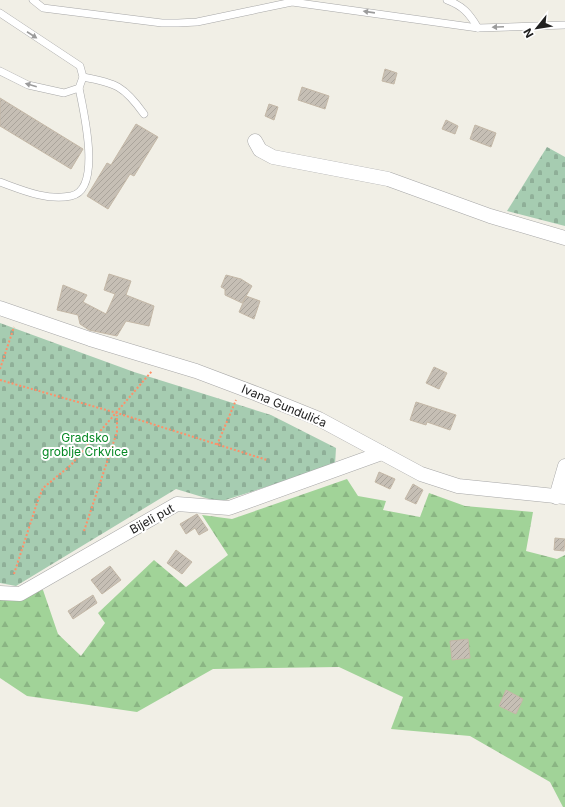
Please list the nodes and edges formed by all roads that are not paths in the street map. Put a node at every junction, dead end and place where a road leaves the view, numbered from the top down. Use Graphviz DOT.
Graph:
graph roads {
  1 [pos="33,0"];
  2 [pos="447,0"];
  3 [pos="292,1"];
  4 [pos="0,13"];
  5 [pos="565,25"];
  6 [pos="478,28"];
  7 [pos="0,71"];
  8 [pos="83,77"];
  9 [pos="79,88"];
  10 [pos="144,114"];
  11 [pos="255,141"];
  12 [pos="0,182"];
  13 [pos="565,238"];
  14 [pos="0,308"];
  15 [pos="382,453"];
  16 [pos="565,466"];
  17 [pos="561,497"];
  18 [pos="0,592"];
  1 -- 3 [label="lane"];
  2 -- 6 [label="lane"];
  6 -- 3 [label="lane, one-way"];
  4 -- 8 [label="lane, one-way"];
  5 -- 6 [label="lane, one-way"];
  9 -- 7 [label="lane, one-way"];
  8 -- 9 [label="lane"];
  8 -- 10 [label="lane"];
  9 -- 12 [label="lane"];
  11 -- 13 [label="street"];
  14 -- 15 [label="street, Ivana Gundulića"];
  15 -- 17 [label="street, Ivana Gundulića"];
  15 -- 18 [label="street, Bijeli put"];
  16 -- 17 [label="street"];
}
